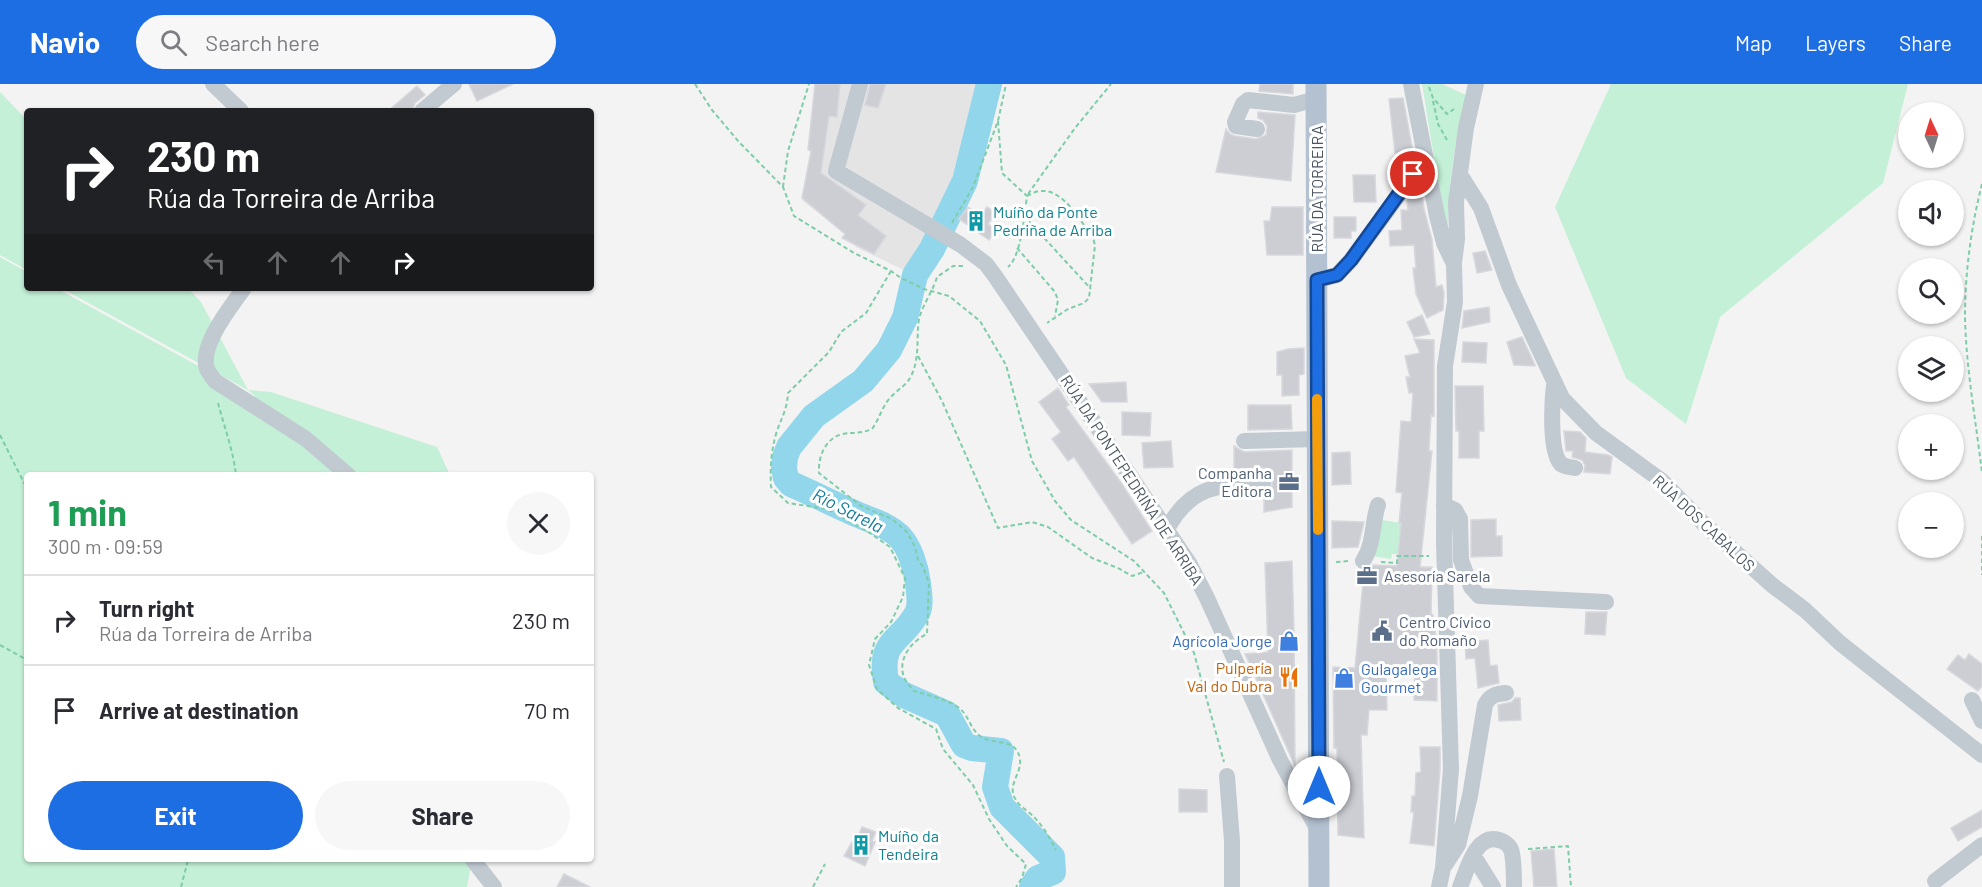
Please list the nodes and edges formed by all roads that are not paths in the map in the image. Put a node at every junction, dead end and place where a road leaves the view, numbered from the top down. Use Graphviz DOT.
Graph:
graph roads {
  1 [pos="213,84"];
  2 [pos="454,84"];
  3 [pos="860,84"];
  4 [pos="1411,84"];
  5 [pos="1476,84"];
  6 [pos="1316,91"];
  7 [pos="238,108"];
  8 [pos="426,108"];
  9 [pos="1257,129"];
  10 [pos="1425,159"];
  11 [pos="1461,176"];
  12 [pos="1454,264"];
  13 [pos="1317,280"];
  14 [pos="242,291"];
  15 [pos="1554,385"];
  16 [pos="1318,439"];
  17 [pos="1244,441"];
  18 [pos="1575,468"];
  19 [pos="344,472"];
  20 [pos="1263,484"];
  21 [pos="1378,505"];
  22 [pos="1444,505"];
  23 [pos="1167,529"];
  24 [pos="1363,561"];
  25 [pos="1606,602"];
  26 [pos="1506,693"];
  27 [pos="1972,700"];
  28 [pos="1982,721"];
  29 [pos="1982,755"];
  30 [pos="1227,776"];
  31 [pos="1319,833"];
  32 [pos="1982,845"];
  33 [pos="1473,855"];
  34 [pos="475,862"];
  35 [pos="1443,868"];
  36 [pos="1935,880"];
  37 [pos="494,887"];
  38 [pos="1232,887"];
  39 [pos="1319,887"];
  40 [pos="1438,887"];
  41 [pos="1460,887"];
  42 [pos="1492,887"];
  43 [pos="1514,887"];
  1 -- 7 [label="street"];
  2 -- 8 [label="street"];
  3 -- 23 [label="street, RÚA DA PONTEPEDRIÑA DE ARRIBA"];
  4 -- 10 [label="street"];
  5 -- 11 [label="street"];
  6 -- 9 [label="street"];
  6 -- 13 [label="main road, RÚA DA TORREIRA"];
  10 -- 12 [label="street"];
  10 -- 13 [label="street"];
  11 -- 12 [label="street"];
  11 -- 15 [label="street, RÚA DOS CABALOS"];
  12 -- 22 [label="street"];
  13 -- 16 [label="main road, RÚA DA TORREIRA"];
  14 -- 19 [label="street"];
  15 -- 18 [label="street"];
  15 -- 29 [label="street, RÚA DOS CABALOS"];
  16 -- 17 [label="street"];
  16 -- 31 [label="main road, RÚA DA TORREIRA"];
  20 -- 23 [label="street"];
  21 -- 24 [label="street"];
  22 -- 25 [label="street"];
  22 -- 35 [label="street"];
  23 -- 31 [label="street, RÚA DA PONTEPEDRIÑA DE ARRIBA"];
  26 -- 35 [label="street"];
  27 -- 28 [label="street"];
  30 -- 38 [label="street"];
  31 -- 39 [label="main road, RÚA DA TORREIRA"];
  32 -- 36 [label="street"];
  33 -- 41 [label="street"];
  33 -- 42 [label="street"];
  33 -- 43 [label="street"];
  34 -- 37 [label="street"];
  35 -- 40 [label="street"];
}
